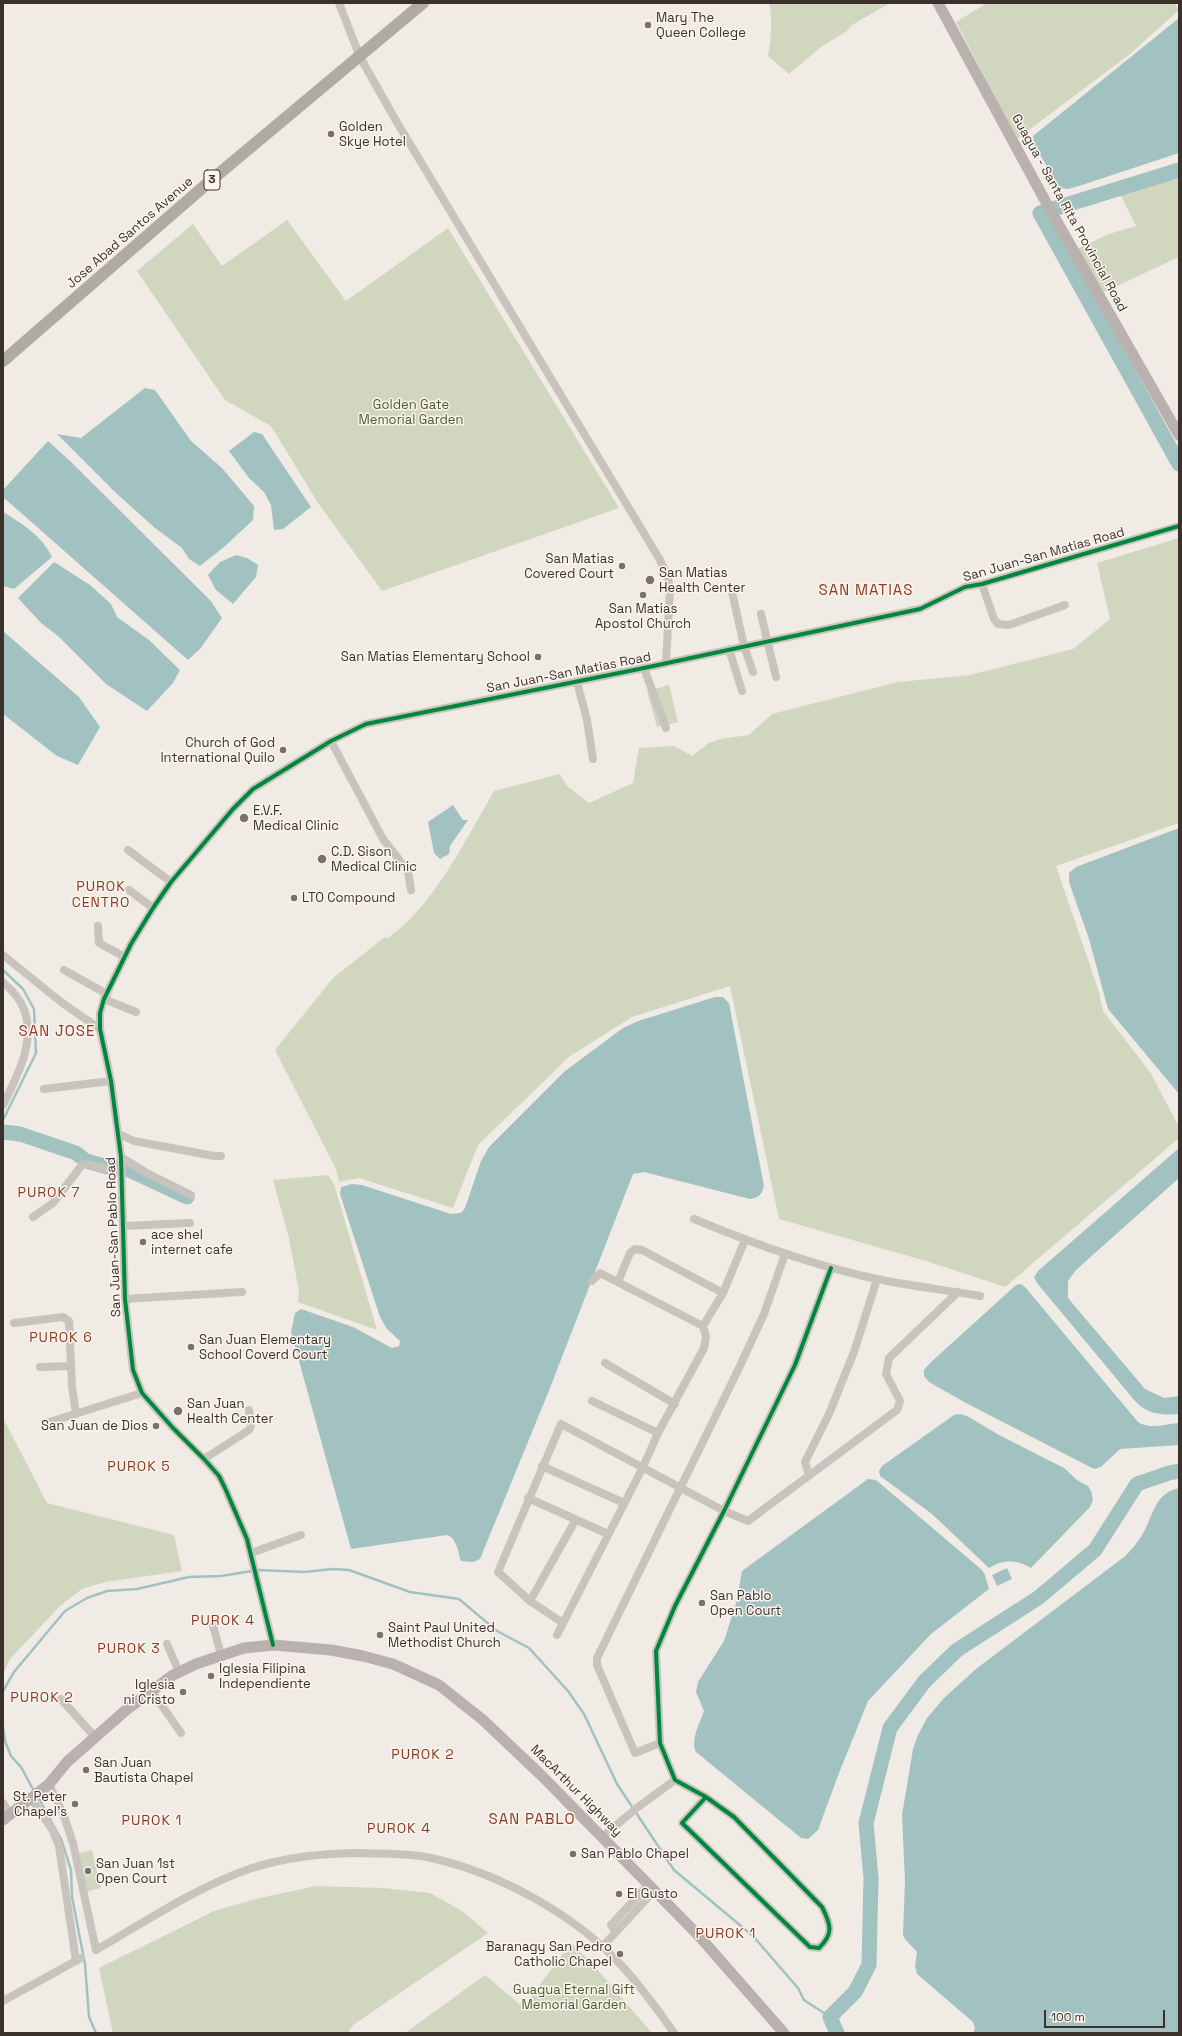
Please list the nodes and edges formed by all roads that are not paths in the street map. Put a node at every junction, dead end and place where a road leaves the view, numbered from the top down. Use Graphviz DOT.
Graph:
graph roads {
  1 [pos="340,3"];
  2 [pos="423,3"];
  3 [pos="938,3"];
  4 [pos="360,57"];
  5 [pos="3,362"];
  6 [pos="1179,435"];
  7 [pos="1179,526"];
  8 [pos="982,584"];
  9 [pos="732,592"];
  10 [pos="1065,605"];
  11 [pos="761,614"];
  12 [pos="768,641"];
  13 [pos="744,646"];
  14 [pos="729,649"];
  15 [pos="666,663"];
  16 [pos="644,668"];
  17 [pos="753,672"];
  18 [pos="776,677"];
  19 [pos="577,682"];
  20 [pos="742,691"];
  21 [pos="666,728"];
  22 [pos="331,741"];
  23 [pos="593,759"];
  24 [pos="128,850"];
  25 [pos="171,882"];
  26 [pos="129,890"];
  27 [pos="411,890"];
  28 [pos="153,908"];
  29 [pos="98,926"];
  30 [pos="3,955"];
  31 [pos="125,957"];
  32 [pos="64,970"];
  33 [pos="3,982"];
  34 [pos="106,997"];
  35 [pos="136,1012"];
  36 [pos="100,1029"];
  37 [pos="111,1081"];
  38 [pos="44,1089"];
  39 [pos="3,1106"];
  40 [pos="119,1134"];
  41 [pos="221,1156"];
  42 [pos="122,1159"];
  43 [pos="122,1172"];
  44 [pos="191,1194"];
  45 [pos="32,1217"];
  46 [pos="694,1218"];
  47 [pos="190,1223"];
  48 [pos="123,1226"];
  49 [pos="745,1240"];
  50 [pos="785,1254"];
  51 [pos="831,1268"];
  52 [pos="877,1279"];
  53 [pos="592,1281"];
  54 [pos="618,1282"];
  55 [pos="242,1292"];
  56 [pos="958,1292"];
  57 [pos="723,1293"];
  58 [pos="980,1296"];
  59 [pos="125,1299"];
  60 [pos="14,1322"];
  61 [pos="703,1326"];
  62 [pos="606,1363"];
  63 [pos="72,1366"];
  64 [pos="40,1367"];
  65 [pos="142,1393"];
  66 [pos="592,1401"];
  67 [pos="675,1404"];
  68 [pos="249,1410"];
  69 [pos="76,1414"];
  70 [pos="46,1423"];
  71 [pos="658,1433"];
  72 [pos="204,1459"];
  73 [pos="542,1466"];
  74 [pos="643,1467"];
  75 [pos="809,1475"];
  76 [pos="680,1488"];
  77 [pos="528,1498"];
  78 [pos="624,1503"];
  79 [pos="724,1511"];
  80 [pos="575,1521"];
  81 [pos="608,1534"];
  82 [pos="301,1535"];
  83 [pos="250,1553"];
  84 [pos="530,1600"];
  85 [pos="211,1618"];
  86 [pos="563,1623"];
  87 [pos="557,1635"];
  88 [pos="167,1644"];
  89 [pos="273,1644"];
  90 [pos="221,1655"];
  91 [pos="179,1672"];
  92 [pos="152,1690"];
  93 [pos="61,1699"];
  94 [pos="181,1733"];
  95 [pos="95,1737"];
  96 [pos="660,1743"];
  97 [pos="675,1780"];
  98 [pos="48,1784"];
  99 [pos="34,1796"];
  100 [pos="706,1797"];
  101 [pos="3,1803"];
  102 [pos="7,1817"];
  103 [pos="602,1837"];
  104 [pos="651,1888"];
  105 [pos="602,1947"];
  106 [pos="3,2001"];
  107 [pos="674,2033"];
  108 [pos="784,2033"];
  1 -- 4 [label="street"];
  2 -- 4 [label="highway, Jose Abad Santos Avenue / 3"];
  3 -- 6 [label="main road, Guagua - Santa Rita Provincial Road"];
  4 -- 5 [label="highway, Jose Abad Santos Avenue / 3"];
  4 -- 15 [label="street"];
  7 -- 8 [label="street, San Juan-San Matias Road"];
  8 -- 10 [label="street"];
  8 -- 12 [label="street, San Juan-San Matias Road"];
  9 -- 13 [label="street"];
  11 -- 12 [label="street"];
  12 -- 13 [label="street, San Juan-San Matias Road"];
  12 -- 18 [label="street"];
  13 -- 14 [label="street, San Juan-San Matias Road"];
  13 -- 17 [label="street"];
  14 -- 15 [label="street, San Juan-San Matias Road"];
  14 -- 20 [label="street"];
  15 -- 16 [label="street, San Juan-San Matias Road"];
  16 -- 19 [label="street, San Juan-San Matias Road"];
  16 -- 21 [label="street"];
  19 -- 22 [label="street, San Juan-San Matias Road"];
  19 -- 23 [label="street"];
  22 -- 25 [label="street, San Juan-San Matias Road"];
  22 -- 27 [label="street"];
  24 -- 25 [label="street"];
  25 -- 28 [label="street, San Juan-San Matias Road"];
  26 -- 28 [label="street"];
  28 -- 31 [label="street, San Juan-San Matias Road"];
  29 -- 31 [label="street"];
  30 -- 36 [label="street"];
  31 -- 34 [label="street, San Juan-San Matias Road"];
  32 -- 34 [label="street"];
  33 -- 39 [label="street"];
  34 -- 35 [label="street"];
  34 -- 36 [label="street, San Juan-San Matias Road"];
  36 -- 37 [label="street, San Juan-San Pablo Road"];
  37 -- 38 [label="street"];
  37 -- 40 [label="street, San Juan-San Pablo Road"];
  40 -- 41 [label="street"];
  40 -- 42 [label="street, San Juan-San Pablo Road"];
  42 -- 43 [label="street, San Juan-San Pablo Road"];
  42 -- 44 [label="street"];
  43 -- 45 [label="street"];
  43 -- 48 [label="street, San Juan-San Pablo Road"];
  46 -- 49 [label="street"];
  47 -- 48 [label="street"];
  48 -- 59 [label="street, San Juan-San Pablo Road"];
  49 -- 50 [label="street"];
  49 -- 57 [label="street"];
  50 -- 51 [label="street"];
  50 -- 76 [label="street"];
  51 -- 52 [label="street"];
  51 -- 79 [label="street"];
  52 -- 56 [label="street"];
  52 -- 75 [label="street"];
  53 -- 54 [label="street"];
  54 -- 57 [label="street"];
  54 -- 61 [label="street"];
  55 -- 59 [label="street"];
  56 -- 58 [label="street"];
  56 -- 75 [label="street"];
  57 -- 61 [label="street"];
  59 -- 65 [label="street, San Juan-San Pablo Road"];
  60 -- 63 [label="street"];
  61 -- 67 [label="street"];
  62 -- 67 [label="street"];
  63 -- 64 [label="street"];
  63 -- 69 [label="street"];
  65 -- 69 [label="street"];
  65 -- 72 [label="street, San Juan-San Pablo Road"];
  66 -- 71 [label="street"];
  67 -- 71 [label="street"];
  68 -- 72 [label="street"];
  69 -- 70 [label="street"];
  71 -- 74 [label="street"];
  72 -- 83 [label="street, San Juan-San Pablo Road"];
  73 -- 74 [label="street"];
  73 -- 77 [label="street"];
  73 -- 78 [label="street"];
  74 -- 76 [label="street"];
  74 -- 78 [label="street"];
  75 -- 79 [label="street"];
  76 -- 79 [label="street"];
  76 -- 96 [label="street"];
  77 -- 80 [label="street"];
  77 -- 84 [label="street"];
  78 -- 81 [label="street"];
  79 -- 96 [label="street"];
  80 -- 81 [label="street"];
  80 -- 84 [label="street"];
  81 -- 86 [label="street"];
  82 -- 83 [label="street"];
  83 -- 89 [label="street, San Juan-San Pablo Road"];
  84 -- 86 [label="street"];
  85 -- 90 [label="street"];
  86 -- 87 [label="street"];
  88 -- 91 [label="street"];
  89 -- 90 [label="main road, MacArthur Highway"];
  89 -- 103 [label="main road, MacArthur Highway"];
  90 -- 91 [label="main road, MacArthur Highway"];
  91 -- 92 [label="main road, MacArthur Highway"];
  92 -- 94 [label="street"];
  92 -- 95 [label="main road, MacArthur Highway"];
  93 -- 95 [label="street"];
  95 -- 98 [label="main road, MacArthur Highway"];
  96 -- 97 [label="street"];
  97 -- 100 [label="street"];
  97 -- 103 [label="street"];
  98 -- 99 [label="main road, MacArthur Highway"];
  98 -- 105 [label="street"];
  99 -- 102 [label="main road, MacArthur Highway"];
  99 -- 106 [label="street"];
  100 -- 100 [label="street"];
  101 -- 102 [label="street"];
  103 -- 104 [label="main road, MacArthur Highway"];
  104 -- 105 [label="street"];
  104 -- 108 [label="main road, MacArthur Highway"];
  105 -- 107 [label="street"];
}
